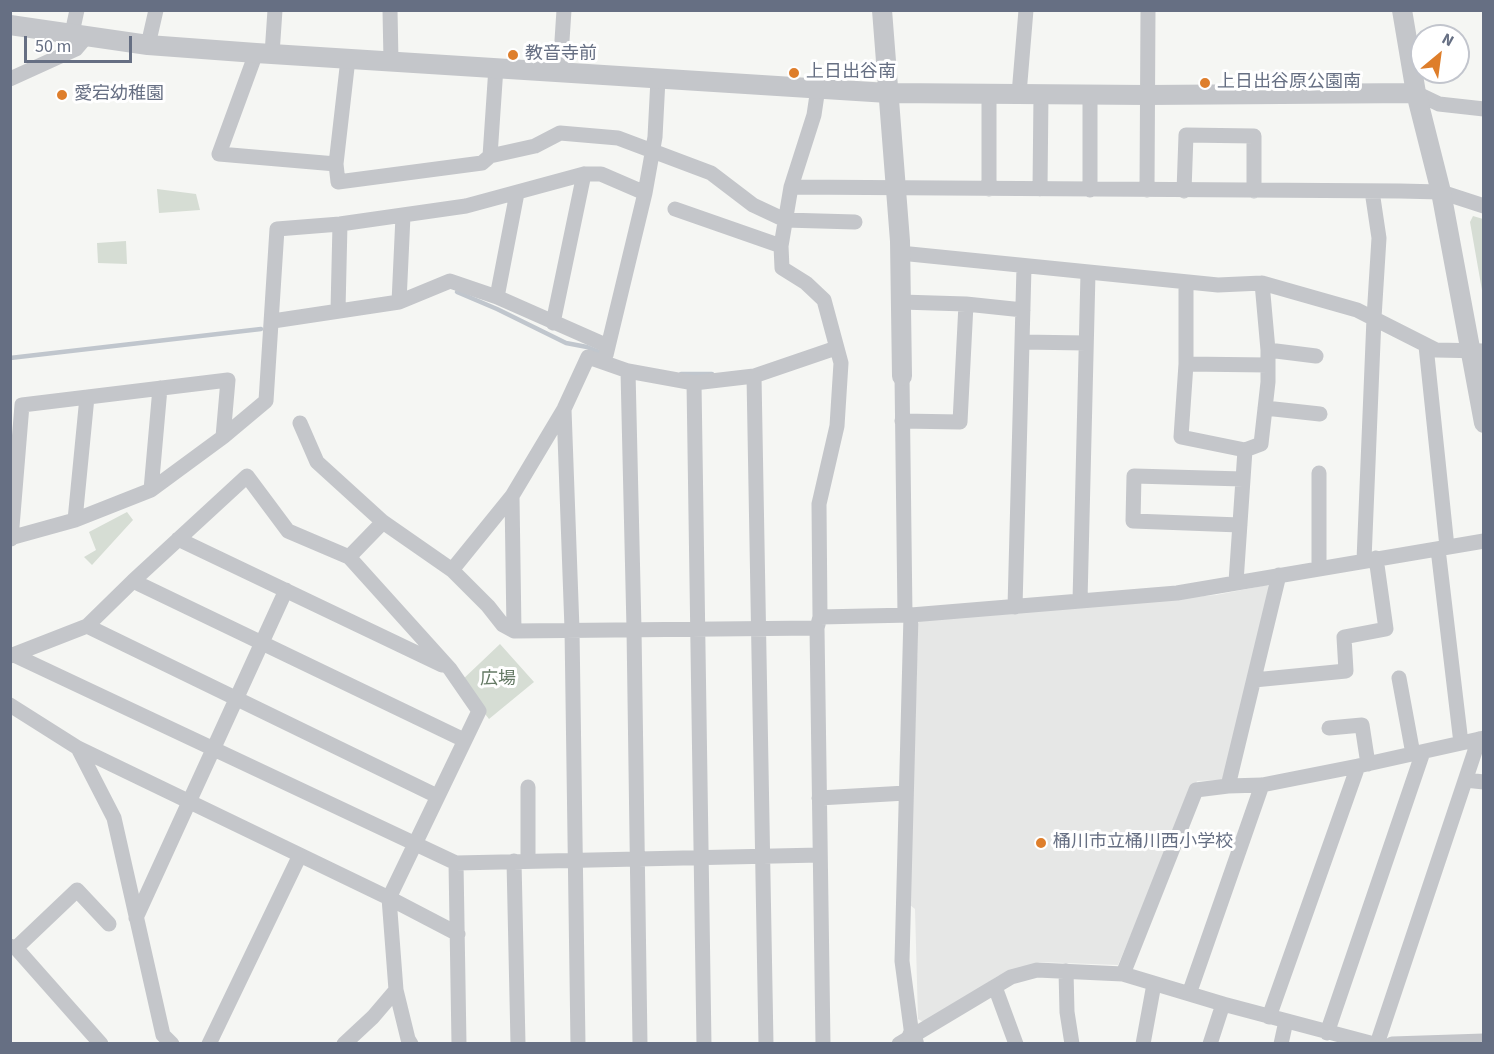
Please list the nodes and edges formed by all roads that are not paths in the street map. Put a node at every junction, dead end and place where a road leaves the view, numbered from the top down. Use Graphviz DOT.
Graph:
graph roads {
  1 [pos="77,10"];
  2 [pos="156,10"];
  3 [pos="275,10"];
  4 [pos="390,10"];
  5 [pos="564,10"];
  6 [pos="882,10"];
  7 [pos="1026,10"];
  8 [pos="1148,10"];
  9 [pos="1402,10"];
  10 [pos="10,25"];
  11 [pos="79,34"];
  12 [pos="148,45"];
  13 [pos="264,53"];
  14 [pos="348,59"];
  15 [pos="391,61"];
  16 [pos="496,68"];
  17 [pos="560,71"];
  18 [pos="658,79"];
  19 [pos="10,80"];
  20 [pos="819,88"];
  21 [pos="888,93"];
  22 [pos="1416,93"];
  23 [pos="989,94"];
  24 [pos="1019,94"];
  25 [pos="1041,94"];
  26 [pos="1090,94"];
  27 [pos="1147,95"];
  28 [pos="1484,109"];
  29 [pos="652,150"];
  30 [pos="490,156"];
  31 [pos="336,164"];
  32 [pos="584,174"];
  33 [pos="791,187"];
  34 [pos="896,188"];
  35 [pos="989,189"];
  36 [pos="1040,189"];
  37 [pos="1090,190"];
  38 [pos="1147,190"];
  39 [pos="1184,191"];
  40 [pos="1254,191"];
  41 [pos="1372,191"];
  42 [pos="1441,192"];
  43 [pos="517,193"];
  44 [pos="645,193"];
  45 [pos="1484,206"];
  46 [pos="675,209"];
  47 [pos="403,216"];
  48 [pos="785,220"];
  49 [pos="855,222"];
  50 [pos="340,224"];
  51 [pos="781,246"];
  52 [pos="900,253"];
  53 [pos="1024,267"];
  54 [pos="1088,273"];
  55 [pos="1186,282"];
  56 [pos="1262,283"];
  57 [pos="497,297"];
  58 [pos="399,302"];
  59 [pos="901,302"];
  60 [pos="966,304"];
  61 [pos="1023,309"];
  62 [pos="338,310"];
  63 [pos="1374,318"];
  64 [pos="273,321"];
  65 [pos="553,323"];
  66 [pos="1022,342"];
  67 [pos="1086,343"];
  68 [pos="608,346"];
  69 [pos="1426,346"];
  70 [pos="836,348"];
  71 [pos="1477,351"];
  72 [pos="1316,356"];
  73 [pos="1268,358"];
  74 [pos="605,362"];
  75 [pos="1186,363"];
  76 [pos="628,371"];
  77 [pos="902,375"];
  78 [pos="754,376"];
  79 [pos="694,383"];
  80 [pos="160,388"];
  81 [pos="87,397"];
  82 [pos="1265,408"];
  83 [pos="564,409"];
  84 [pos="1320,414"];
  85 [pos="902,421"];
  86 [pos="300,423"];
  87 [pos="1484,423"];
  88 [pos="223,437"];
  89 [pos="1245,450"];
  90 [pos="1319,473"];
  91 [pos="1243,480"];
  92 [pos="151,490"];
  93 [pos="512,496"];
  94 [pos="75,520"];
  95 [pos="383,522"];
  96 [pos="1240,525"];
  97 [pos="11,538"];
  98 [pos="178,539"];
  99 [pos="1484,541"];
  100 [pos="1442,548"];
  101 [pos="349,557"];
  102 [pos="1370,559"];
  103 [pos="1319,568"];
  104 [pos="452,570"];
  105 [pos="1279,575"];
  106 [pos="133,581"];
  107 [pos="1236,582"];
  108 [pos="286,590"];
  109 [pos="1080,601"];
  110 [pos="1015,607"];
  111 [pos="908,615"];
  112 [pos="819,623"];
  113 [pos="87,626"];
  114 [pos="759,628"];
  115 [pos="572,629"];
  116 [pos="634,629"];
  117 [pos="698,629"];
  118 [pos="514,631"];
  119 [pos="262,643"];
  120 [pos="12,655"];
  121 [pos="450,669"];
  122 [pos="1399,678"];
  123 [pos="1254,680"];
  124 [pos="236,699"];
  125 [pos="10,705"];
  126 [pos="1329,728"];
  127 [pos="1481,738"];
  128 [pos="464,740"];
  129 [pos="1461,743"];
  130 [pos="78,748"];
  131 [pos="213,749"];
  132 [pos="1418,753"];
  133 [pos="1363,765"];
  134 [pos="1465,780"];
  135 [pos="1484,782"];
  136 [pos="1262,785"];
  137 [pos="1228,786"];
  138 [pos="528,787"];
  139 [pos="906,793"];
  140 [pos="437,796"];
  141 [pos="819,798"];
  142 [pos="189,802"];
  143 [pos="414,843"];
  144 [pos="300,855"];
  145 [pos="820,855"];
  146 [pos="763,856"];
  147 [pos="701,858"];
  148 [pos="637,859"];
  149 [pos="575,860"];
  150 [pos="521,861"];
  151 [pos="456,863"];
  152 [pos="389,897"];
  153 [pos="136,918"];
  154 [pos="110,924"];
  155 [pos="458,934"];
  156 [pos="13,947"];
  157 [pos="1066,971"];
  158 [pos="1123,974"];
  159 [pos="1154,984"];
  160 [pos="995,987"];
  161 [pos="396,990"];
  162 [pos="1189,993"];
  163 [pos="1223,1004"];
  164 [pos="1269,1017"];
  165 [pos="1286,1022"];
  166 [pos="1327,1033"];
  167 [pos="908,1041"];
  168 [pos="1484,1041"];
  169 [pos="1369,1043"];
  170 [pos="101,1044"];
  171 [pos="172,1044"];
  172 [pos="208,1044"];
  173 [pos="344,1044"];
  174 [pos="411,1044"];
  175 [pos="459,1044"];
  176 [pos="518,1044"];
  177 [pos="578,1044"];
  178 [pos="640,1044"];
  179 [pos="704,1044"];
  180 [pos="766,1044"];
  181 [pos="824,1044"];
  182 [pos="1016,1044"];
  183 [pos="1072,1044"];
  184 [pos="1143,1044"];
  185 [pos="1210,1044"];
  186 [pos="1281,1044"];
  187 [pos="1392,1044"];
  1 -- 11 [label="street"];
  2 -- 12 [label="street"];
  3 -- 13 [label="street"];
  4 -- 15 [label="street"];
  5 -- 17 [label="street"];
  6 -- 21 [label="street"];
  7 -- 24 [label="street"];
  8 -- 27 [label="street"];
  9 -- 22 [label="street"];
  10 -- 11 [label="street"];
  11 -- 12 [label="street"];
  11 -- 19 [label="street"];
  12 -- 13 [label="street"];
  13 -- 14 [label="street"];
  13 -- 31 [label="street"];
  14 -- 15 [label="street"];
  14 -- 31 [label="street"];
  15 -- 16 [label="street"];
  16 -- 17 [label="street"];
  16 -- 30 [label="street"];
  17 -- 18 [label="street"];
  18 -- 20 [label="street"];
  18 -- 29 [label="street"];
  20 -- 21 [label="street"];
  20 -- 33 [label="street"];
  21 -- 23 [label="street"];
  21 -- 34 [label="street"];
  22 -- 27 [label="street"];
  22 -- 28 [label="street"];
  22 -- 42 [label="street"];
  23 -- 24 [label="street"];
  23 -- 35 [label="street"];
  24 -- 25 [label="street"];
  25 -- 26 [label="street"];
  25 -- 36 [label="street"];
  26 -- 27 [label="street"];
  26 -- 37 [label="street"];
  27 -- 38 [label="street"];
  29 -- 30 [label="street"];
  29 -- 44 [label="street"];
  29 -- 48 [label="street"];
  30 -- 31 [label="street"];
  32 -- 43 [label="street"];
  32 -- 44 [label="street"];
  32 -- 65 [label="street"];
  33 -- 34 [label="street"];
  33 -- 48 [label="street"];
  34 -- 35 [label="street"];
  34 -- 52 [label="street"];
  35 -- 36 [label="street"];
  36 -- 37 [label="street"];
  37 -- 38 [label="street"];
  38 -- 39 [label="street"];
  39 -- 40 [label="street"];
  39 -- 40 [label="street"];
  40 -- 41 [label="street"];
  41 -- 42 [label="street"];
  41 -- 63 [label="street"];
  42 -- 45 [label="street"];
  42 -- 71 [label="street"];
  43 -- 47 [label="street"];
  43 -- 57 [label="street"];
  44 -- 68 [label="street"];
  46 -- 51 [label="street"];
  47 -- 50 [label="street"];
  47 -- 58 [label="street"];
  48 -- 49 [label="street"];
  48 -- 51 [label="street"];
  50 -- 62 [label="street"];
  50 -- 64 [label="street"];
  51 -- 70 [label="street"];
  52 -- 53 [label="street"];
  52 -- 59 [label="street"];
  53 -- 54 [label="street"];
  53 -- 61 [label="street"];
  54 -- 55 [label="street"];
  54 -- 67 [label="street"];
  55 -- 56 [label="street"];
  55 -- 75 [label="street"];
  56 -- 63 [label="street"];
  56 -- 73 [label="street"];
  57 -- 58 [label="street"];
  57 -- 65 [label="street"];
  58 -- 62 [label="street"];
  59 -- 60 [label="street"];
  59 -- 77 [label="street"];
  60 -- 61 [label="street"];
  60 -- 85 [label="street"];
  61 -- 66 [label="street"];
  62 -- 64 [label="street"];
  63 -- 69 [label="street"];
  63 -- 102 [label="street"];
  64 -- 88 [label="street"];
  65 -- 68 [label="street"];
  66 -- 67 [label="street"];
  66 -- 110 [label="street"];
  67 -- 109 [label="street"];
  68 -- 74 [label="street"];
  69 -- 71 [label="street"];
  69 -- 100 [label="street"];
  70 -- 78 [label="street"];
  70 -- 112 [label="street"];
  71 -- 87 [label="street"];
  72 -- 73 [label="street"];
  73 -- 75 [label="street"];
  73 -- 82 [label="street"];
  74 -- 76 [label="street"];
  74 -- 83 [label="street"];
  75 -- 89 [label="street"];
  76 -- 79 [label="street"];
  76 -- 116 [label="street"];
  77 -- 85 [label="street"];
  78 -- 79 [label="street"];
  78 -- 114 [label="street"];
  79 -- 117 [label="street"];
  80 -- 81 [label="street"];
  80 -- 88 [label="street"];
  80 -- 92 [label="street"];
  81 -- 94 [label="street"];
  81 -- 97 [label="street"];
  82 -- 84 [label="street"];
  82 -- 89 [label="street"];
  83 -- 93 [label="street"];
  83 -- 115 [label="street"];
  85 -- 111 [label="street"];
  86 -- 95 [label="street"];
  88 -- 92 [label="street"];
  89 -- 91 [label="street"];
  90 -- 103 [label="street"];
  91 -- 96 [label="street"];
  91 -- 96 [label="street"];
  92 -- 94 [label="street"];
  93 -- 104 [label="street"];
  93 -- 118 [label="street"];
  94 -- 97 [label="street"];
  95 -- 101 [label="street"];
  95 -- 104 [label="street"];
  96 -- 107 [label="street"];
  98 -- 101 [label="street"];
  98 -- 106 [label="street"];
  98 -- 108 [label="street"];
  99 -- 100 [label="street"];
  100 -- 102 [label="street"];
  100 -- 129 [label="street"];
  101 -- 121 [label="street"];
  102 -- 103 [label="street"];
  102 -- 123 [label="street"];
  103 -- 105 [label="street"];
  104 -- 118 [label="street"];
  105 -- 107 [label="street"];
  105 -- 123 [label="street"];
  106 -- 113 [label="street"];
  106 -- 119 [label="street"];
  107 -- 109 [label="street"];
  108 -- 119 [label="street"];
  108 -- 121 [label="street"];
  109 -- 110 [label="street"];
  110 -- 111 [label="street"];
  111 -- 112 [label="street"];
  111 -- 139 [label="street"];
  112 -- 114 [label="street"];
  112 -- 141 [label="street"];
  113 -- 120 [label="street"];
  113 -- 124 [label="street"];
  114 -- 117 [label="street"];
  114 -- 146 [label="street"];
  115 -- 116 [label="street"];
  115 -- 118 [label="street"];
  115 -- 149 [label="street"];
  116 -- 117 [label="street"];
  116 -- 148 [label="street"];
  117 -- 147 [label="street"];
  119 -- 124 [label="street"];
  119 -- 128 [label="street"];
  120 -- 131 [label="street"];
  121 -- 128 [label="street"];
  122 -- 132 [label="street"];
  123 -- 137 [label="street"];
  124 -- 131 [label="street"];
  124 -- 140 [label="street"];
  125 -- 130 [label="street"];
  126 -- 133 [label="street"];
  127 -- 129 [label="street"];
  127 -- 134 [label="street"];
  128 -- 140 [label="street"];
  129 -- 132 [label="street"];
  130 -- 142 [label="street"];
  130 -- 153 [label="street"];
  131 -- 142 [label="street"];
  131 -- 143 [label="street"];
  132 -- 133 [label="street"];
  132 -- 166 [label="street"];
  133 -- 136 [label="street"];
  133 -- 164 [label="street"];
  134 -- 135 [label="street"];
  134 -- 169 [label="street"];
  136 -- 137 [label="street"];
  136 -- 162 [label="street"];
  137 -- 158 [label="street"];
  138 -- 150 [label="street"];
  139 -- 141 [label="street"];
  139 -- 167 [label="street"];
  140 -- 143 [label="street"];
  141 -- 145 [label="street"];
  142 -- 144 [label="street"];
  142 -- 153 [label="street"];
  143 -- 151 [label="street"];
  143 -- 152 [label="street"];
  144 -- 152 [label="street"];
  144 -- 172 [label="street"];
  145 -- 146 [label="street"];
  145 -- 181 [label="street"];
  146 -- 147 [label="street"];
  146 -- 180 [label="street"];
  147 -- 148 [label="street"];
  147 -- 179 [label="street"];
  148 -- 149 [label="street"];
  148 -- 178 [label="street"];
  149 -- 150 [label="street"];
  149 -- 177 [label="street"];
  150 -- 151 [label="street"];
  150 -- 176 [label="street"];
  151 -- 155 [label="street"];
  152 -- 155 [label="street"];
  152 -- 161 [label="street"];
  153 -- 171 [label="street"];
  154 -- 156 [label="street"];
  155 -- 175 [label="street"];
  156 -- 170 [label="street"];
  157 -- 158 [label="street"];
  157 -- 160 [label="street"];
  157 -- 183 [label="street"];
  158 -- 159 [label="street"];
  159 -- 162 [label="street"];
  159 -- 184 [label="street"];
  160 -- 167 [label="street"];
  160 -- 182 [label="street"];
  161 -- 173 [label="street"];
  161 -- 174 [label="street"];
  162 -- 163 [label="street"];
  163 -- 164 [label="street"];
  163 -- 185 [label="street"];
  164 -- 165 [label="street"];
  165 -- 166 [label="street"];
  165 -- 186 [label="street"];
  166 -- 169 [label="street"];
  168 -- 187 [label="street"];
}
